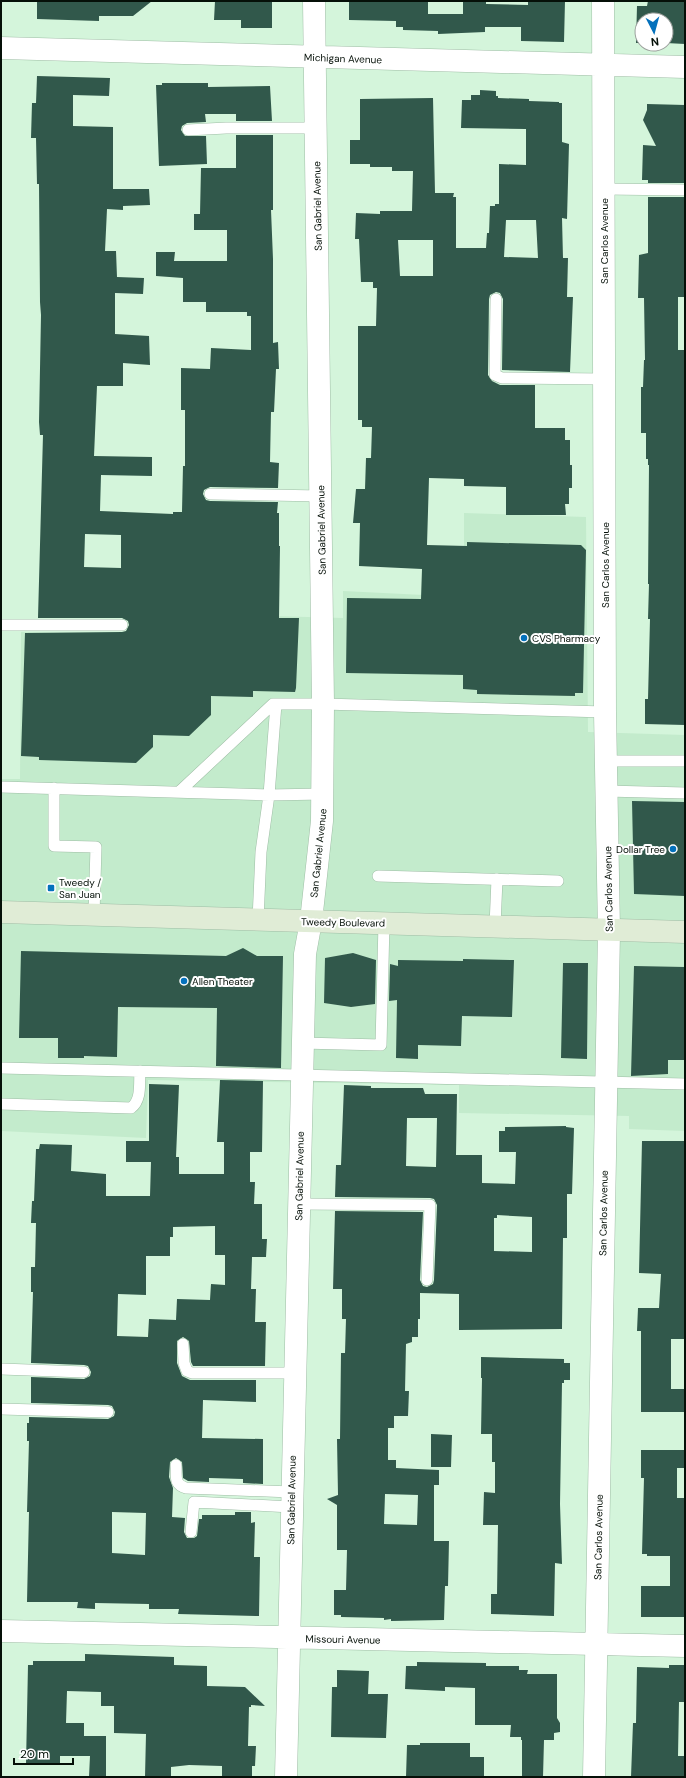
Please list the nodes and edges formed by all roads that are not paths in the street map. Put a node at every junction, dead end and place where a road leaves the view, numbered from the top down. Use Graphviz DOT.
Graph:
graph roads {
  1 [pos="314,1"];
  2 [pos="603,1"];
  3 [pos="1,48"];
  4 [pos="315,57"];
  5 [pos="604,64"];
  6 [pos="685,67"];
  7 [pos="316,128"];
  8 [pos="188,130"];
  9 [pos="604,189"];
  10 [pos="685,190"];
  11 [pos="496,299"];
  12 [pos="604,379"];
  13 [pos="210,494"];
  14 [pos="321,496"];
  15 [pos="1,625"];
  16 [pos="122,625"];
  17 [pos="276,704"];
  18 [pos="324,704"];
  19 [pos="605,712"];
  20 [pos="606,761"];
  21 [pos="685,761"];
  22 [pos="1,787"];
  23 [pos="54,788"];
  24 [pos="606,791"];
  25 [pos="179,792"];
  26 [pos="685,792"];
  27 [pos="269,794"];
  28 [pos="323,794"];
  29 [pos="378,876"];
  30 [pos="496,879"];
  31 [pos="558,881"];
  32 [pos="1,912"];
  33 [pos="94,915"];
  34 [pos="258,920"];
  35 [pos="311,922"];
  36 [pos="384,923"];
  37 [pos="495,926"];
  38 [pos="609,931"];
  39 [pos="685,932"];
  40 [pos="302,1043"];
  41 [pos="1,1068"];
  42 [pos="140,1071"];
  43 [pos="302,1075"];
  44 [pos="605,1082"];
  45 [pos="685,1084"];
  46 [pos="1,1104"];
  47 [pos="298,1204"];
  48 [pos="427,1280"];
  49 [pos="183,1344"];
  50 [pos="1,1369"];
  51 [pos="84,1372"];
  52 [pos="294,1373"];
  53 [pos="1,1409"];
  54 [pos="108,1412"];
  55 [pos="176,1465"];
  56 [pos="291,1499"];
  57 [pos="191,1532"];
  58 [pos="1,1631"];
  59 [pos="288,1638"];
  60 [pos="597,1645"];
  61 [pos="685,1646"];
  62 [pos="286,1777"];
  63 [pos="594,1777"];
  1 -- 4 [label="street, San Gabriel Avenue"];
  2 -- 5 [label="street, San Carlos Avenue"];
  3 -- 4 [label="street, Michigan Avenue"];
  4 -- 5 [label="street, Michigan Avenue"];
  4 -- 7 [label="street, San Gabriel Avenue"];
  5 -- 6 [label="street, Michigan Avenue"];
  5 -- 9 [label="street, San Carlos Avenue"];
  7 -- 8 [label="lane"];
  7 -- 14 [label="street, San Gabriel Avenue"];
  9 -- 10 [label="lane"];
  9 -- 12 [label="street, San Carlos Avenue"];
  11 -- 12 [label="lane"];
  12 -- 19 [label="street, San Carlos Avenue"];
  13 -- 14 [label="lane"];
  14 -- 18 [label="street, San Gabriel Avenue"];
  15 -- 16 [label="lane"];
  17 -- 18 [label="lane"];
  17 -- 25 [label="lane"];
  17 -- 27 [label="lane"];
  18 -- 19 [label="lane"];
  18 -- 28 [label="street, San Gabriel Avenue"];
  19 -- 20 [label="street, San Carlos Avenue"];
  20 -- 21 [label="lane"];
  20 -- 24 [label="street, San Carlos Avenue"];
  22 -- 23 [label="lane"];
  23 -- 25 [label="lane"];
  23 -- 33 [label="lane"];
  24 -- 26 [label="lane"];
  24 -- 38 [label="street, San Carlos Avenue"];
  25 -- 27 [label="lane"];
  27 -- 28 [label="lane"];
  27 -- 34 [label="lane"];
  28 -- 35 [label="street, San Gabriel Avenue"];
  29 -- 30 [label="lane"];
  30 -- 31 [label="lane"];
  30 -- 37 [label="lane"];
  32 -- 33 [label="main road, Tweedy Boulevard"];
  33 -- 34 [label="main road, Tweedy Boulevard"];
  34 -- 35 [label="main road, Tweedy Boulevard"];
  35 -- 36 [label="main road, Tweedy Boulevard"];
  35 -- 40 [label="street, San Gabriel Avenue"];
  36 -- 37 [label="main road, Tweedy Boulevard"];
  36 -- 40 [label="lane"];
  37 -- 38 [label="main road, Tweedy Boulevard"];
  38 -- 39 [label="main road, Tweedy Boulevard"];
  38 -- 44 [label="street, San Carlos Avenue"];
  40 -- 43 [label="street, San Gabriel Avenue"];
  41 -- 42 [label="lane"];
  42 -- 43 [label="lane"];
  42 -- 46 [label="lane"];
  43 -- 44 [label="lane"];
  43 -- 47 [label="street, San Gabriel Avenue"];
  44 -- 45 [label="lane"];
  44 -- 60 [label="street, San Carlos Avenue"];
  47 -- 48 [label="lane"];
  47 -- 52 [label="street, San Gabriel Avenue"];
  49 -- 52 [label="lane"];
  50 -- 51 [label="lane"];
  52 -- 56 [label="street, San Gabriel Avenue"];
  53 -- 54 [label="lane"];
  55 -- 56 [label="lane"];
  56 -- 57 [label="lane"];
  56 -- 59 [label="street, San Gabriel Avenue"];
  58 -- 59 [label="street, Missouri Avenue"];
  59 -- 60 [label="street, Missouri Avenue"];
  59 -- 62 [label="street, San Gabriel Avenue"];
  60 -- 61 [label="street, Missouri Avenue"];
  60 -- 63 [label="street, San Carlos Avenue"];
}
